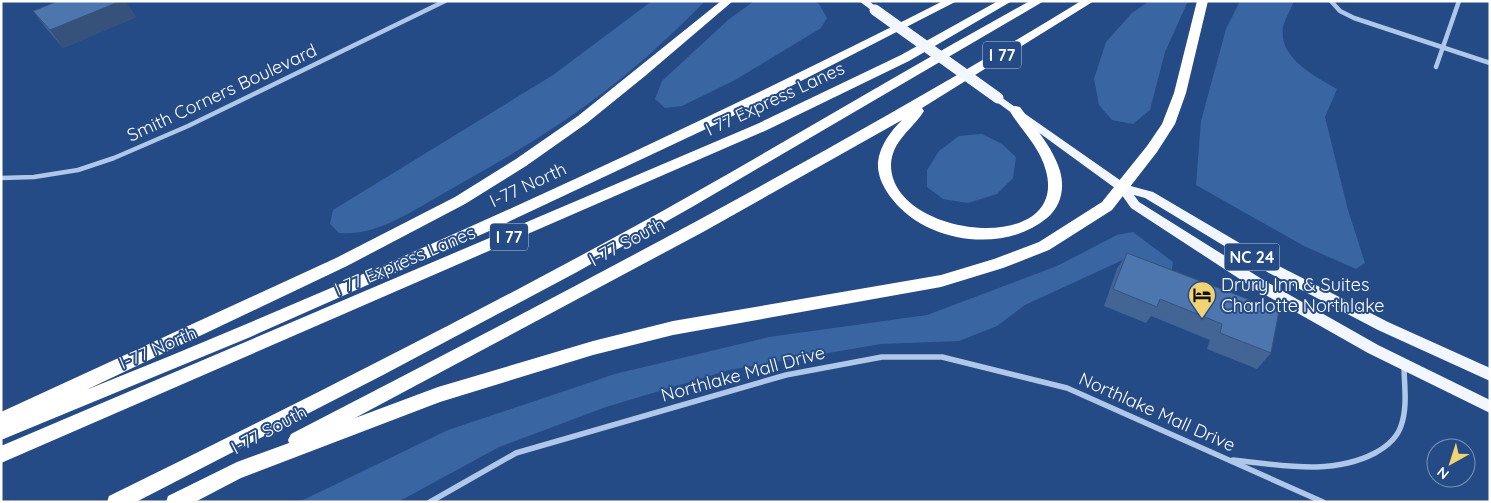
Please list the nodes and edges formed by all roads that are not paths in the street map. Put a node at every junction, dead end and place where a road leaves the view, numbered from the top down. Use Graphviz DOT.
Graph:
graph roads {
  1 [pos="445,1"];
  2 [pos="728,1"];
  3 [pos="863,1"];
  4 [pos="944,1"];
  5 [pos="952,1"];
  6 [pos="1007,1"];
  7 [pos="1039,1"];
  8 [pos="1089,1"];
  9 [pos="1203,1"];
  10 [pos="1331,1"];
  11 [pos="1459,1"];
  12 [pos="933,11"];
  13 [pos="1442,48"];
  14 [pos="1490,63"];
  15 [pos="1436,67"];
  16 [pos="935,95"];
  17 [pos="1016,110"];
  18 [pos="1,178"];
  19 [pos="1123,188"];
  20 [pos="1404,365"];
  21 [pos="1490,375"];
  22 [pos="1490,407"];
  23 [pos="1,421"];
  24 [pos="1,432"];
  25 [pos="1,455"];
  26 [pos="1227,459"];
  27 [pos="235,472"];
  28 [pos="116,502"];
  29 [pos="175,502"];
  30 [pos="430,502"];
  31 [pos="1323,502"];
  1 -- 18 [label="street, Smith Corners Boulevard"];
  2 -- 23 [label="highway"];
  3 -- 17 [label="main road, NC 24, bridge"];
  4 -- 12 [label="highway"];
  5 -- 12 [label="highway, I-77 North / I 77"];
  6 -- 25 [label="highway, I 77 Express Lanes / I 77"];
  7 -- 28 [label="highway, I 77"];
  8 -- 16 [label="highway, I-77 South / I 77"];
  9 -- 19 [label="highway"];
  10 -- 13 [label="street"];
  11 -- 13 [label="street"];
  12 -- 24 [label="highway, I-77 North / I 77"];
  13 -- 14 [label="street"];
  13 -- 15 [label="street"];
  16 -- 17 [label="highway"];
  16 -- 27 [label="highway, I-77 South / I 77"];
  17 -- 19 [label="main road, NC 24"];
  19 -- 20 [label="main road, NC 24"];
  19 -- 21 [label="main road, NC 24"];
  19 -- 27 [label="highway"];
  20 -- 22 [label="main road, NC 24"];
  20 -- 26 [label="street"];
  26 -- 30 [label="street, Northlake Mall Drive"];
  26 -- 31 [label="street, Northlake Mall Drive"];
  27 -- 29 [label="highway, I-77 South / I 77"];
}
